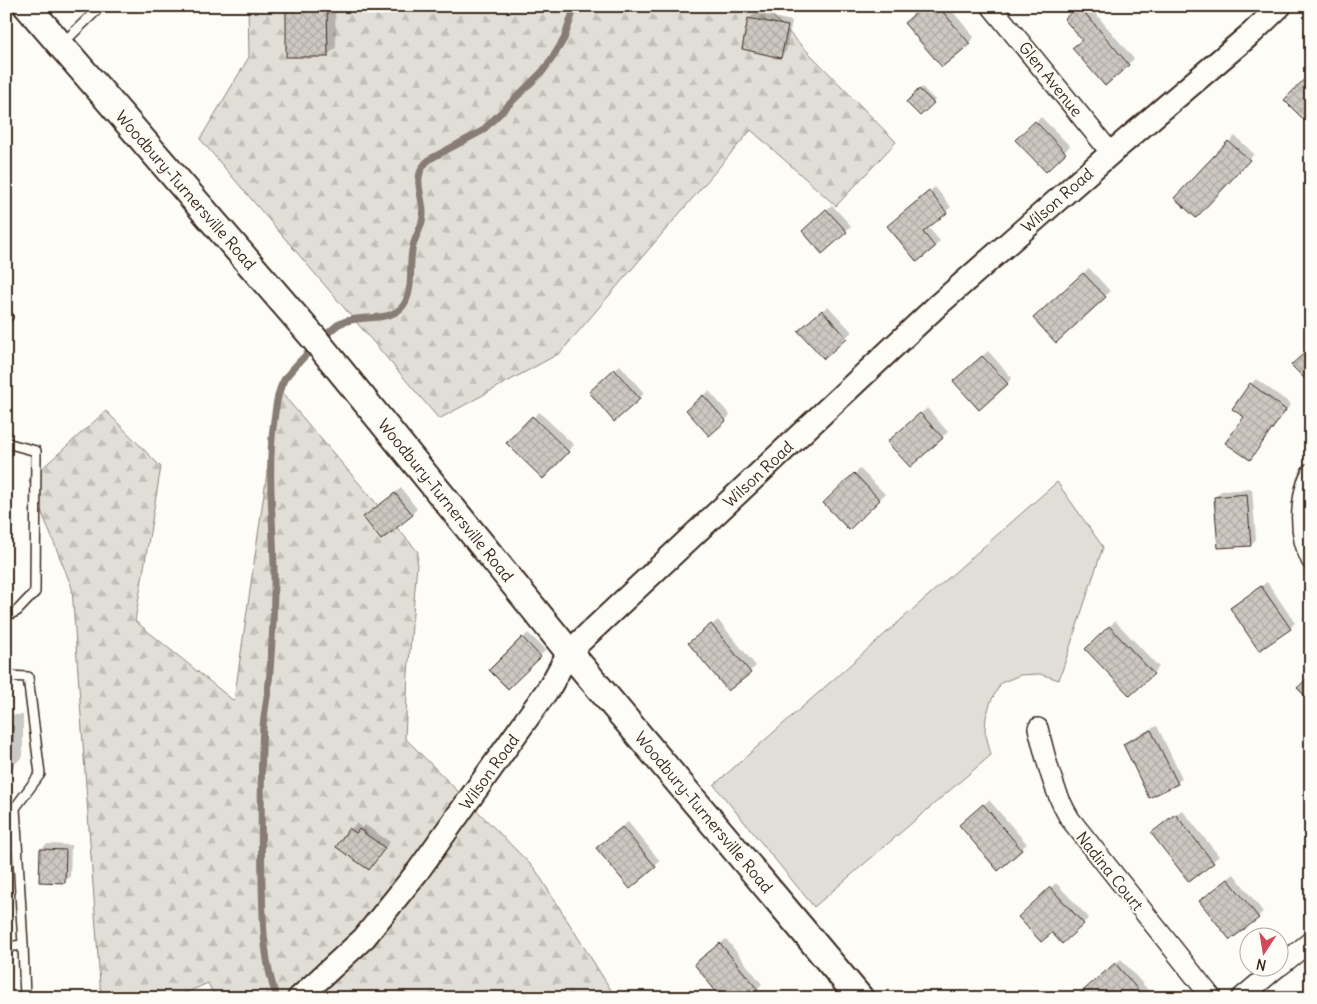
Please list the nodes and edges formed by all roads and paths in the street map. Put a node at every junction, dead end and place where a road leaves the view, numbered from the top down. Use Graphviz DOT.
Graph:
graph roads {
  1 [pos="28,6"];
  2 [pos="101,6"];
  3 [pos="991,6"];
  4 [pos="1280,6"];
  5 [pos="61,45"];
  6 [pos="1111,153"];
  7 [pos="6,444"];
  8 [pos="1311,473"];
  9 [pos="1311,560"];
  10 [pos="6,616"];
  11 [pos="569,652"];
  12 [pos="6,676"];
  13 [pos="1038,728"];
  14 [pos="1311,941"];
  15 [pos="23,945"];
  16 [pos="6,948"];
  17 [pos="1290,957"];
  18 [pos="1267,976"];
  19 [pos="25,998"];
  20 [pos="299,998"];
  21 [pos="860,998"];
  22 [pos="1212,998"];
  23 [pos="1241,998"];
  1 -- 5 [label="main road, Woodbury-Turnersville Road"];
  2 -- 5 [label="lane"];
  3 -- 6 [label="street, Glen Avenue"];
  4 -- 6 [label="street, Wilson Road"];
  5 -- 11 [label="main road, Woodbury-Turnersville Road"];
  6 -- 11 [label="street, Wilson Road"];
  7 -- 10 [label="lane"];
  8 -- 9 [label="street"];
  11 -- 20 [label="street, Wilson Road"];
  11 -- 21 [label="main road, Woodbury-Turnersville Road"];
  12 -- 15 [label="lane"];
  13 -- 22 [label="street, Nadina Court"];
  14 -- 17 [label="street"];
  15 -- 16 [label="lane"];
  15 -- 19 [label="lane"];
  18 -- 23 [label="street"];
}
